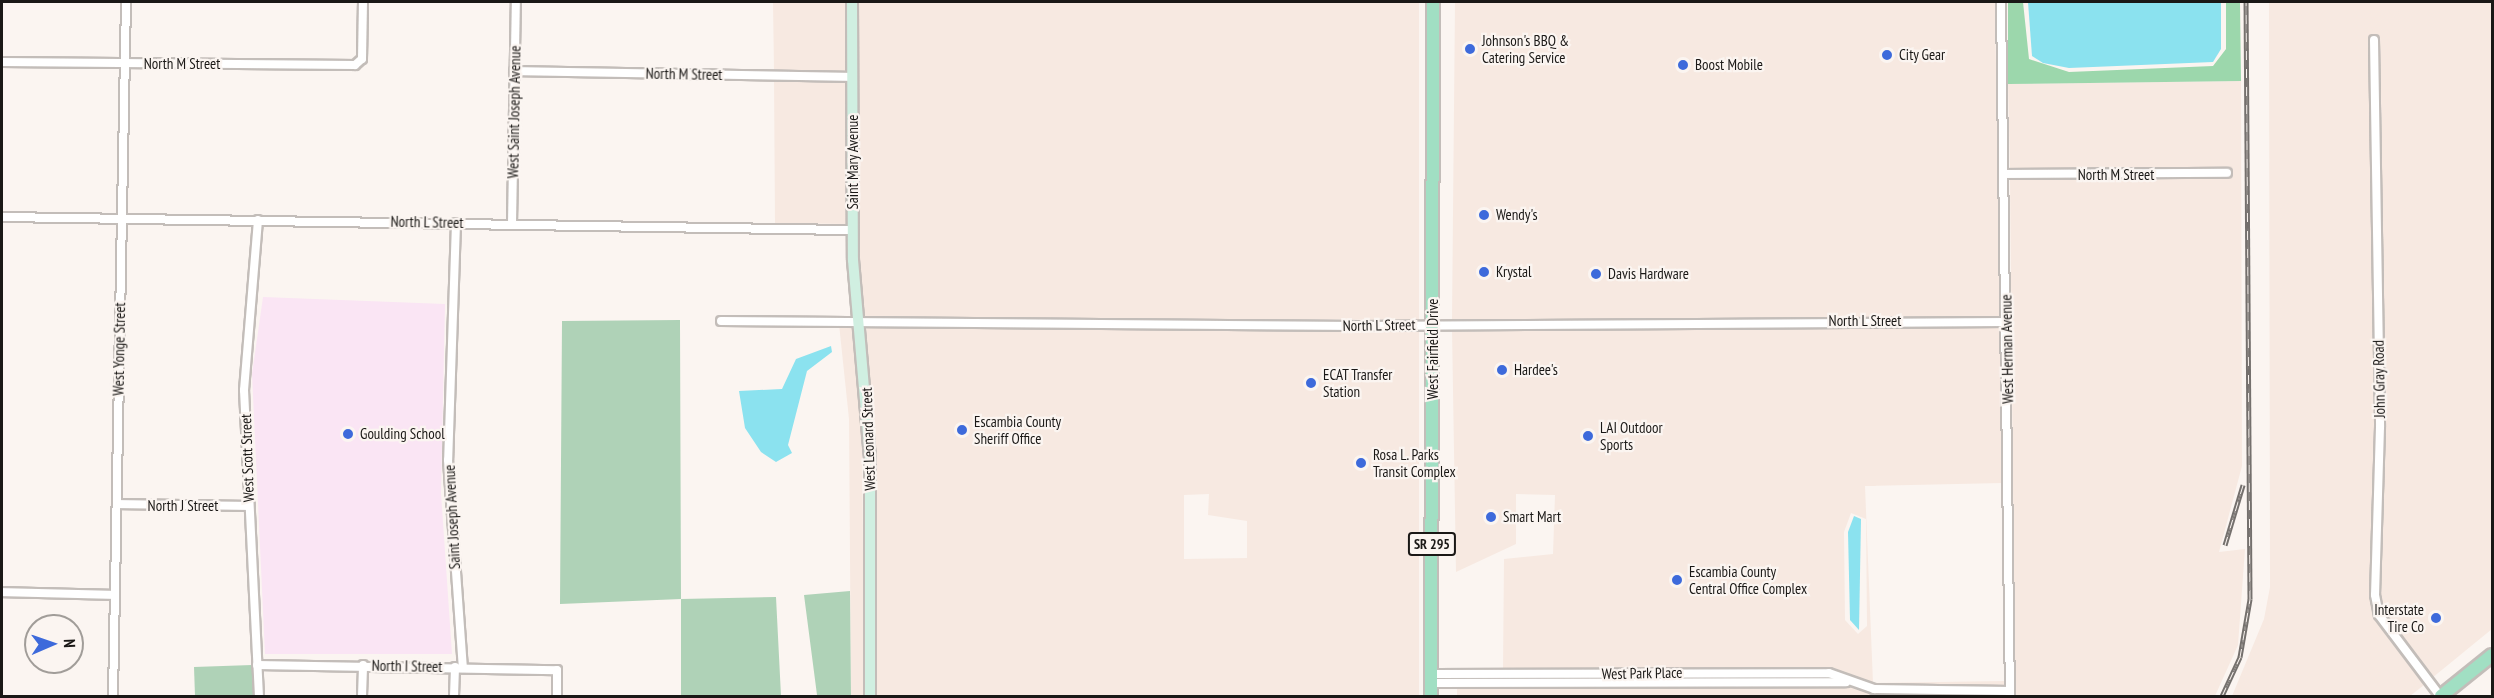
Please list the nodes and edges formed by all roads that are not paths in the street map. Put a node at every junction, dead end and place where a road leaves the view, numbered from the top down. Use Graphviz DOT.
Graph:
graph roads {
  1 [pos="126,2"];
  2 [pos="363,2"];
  3 [pos="516,2"];
  4 [pos="852,2"];
  5 [pos="1433,2"];
  6 [pos="2001,2"];
  7 [pos="2374,40"];
  8 [pos="2,62"];
  9 [pos="124,64"];
  10 [pos="514,71"];
  11 [pos="853,77"];
  12 [pos="2227,173"];
  13 [pos="2005,174"];
  14 [pos="2,217"];
  15 [pos="121,218"];
  16 [pos="258,220"];
  17 [pos="456,223"];
  18 [pos="512,223"];
  19 [pos="852,230"];
  20 [pos="721,321"];
  21 [pos="859,322"];
  22 [pos="2006,322"];
  23 [pos="1433,325"];
  24 [pos="117,504"];
  25 [pos="248,506"];
  26 [pos="2,592"];
  27 [pos="114,595"];
  28 [pos="2493,655"];
  29 [pos="257,665"];
  30 [pos="363,665"];
  31 [pos="459,667"];
  32 [pos="1432,678"];
  33 [pos="2010,694"];
  34 [pos="113,696"];
  35 [pos="259,696"];
  36 [pos="362,696"];
  37 [pos="454,696"];
  38 [pos="557,696"];
  39 [pos="870,696"];
  40 [pos="1431,696"];
  41 [pos="2441,696"];
  1 -- 9 [label="street, West Yonge Street"];
  2 -- 9 [label="street, North M Street"];
  3 -- 10 [label="street, West Saint Joseph Avenue"];
  4 -- 11 [label="street, Saint Mary Avenue"];
  5 -- 23 [label="main road, West Fairfield Drive / SR 295"];
  6 -- 13 [label="street, West Herman Avenue"];
  7 -- 41 [label="street, John Gray Road"];
  8 -- 9 [label="street, North M Street"];
  9 -- 15 [label="street, West Yonge Street"];
  10 -- 11 [label="street, North M Street"];
  10 -- 18 [label="street, West Saint Joseph Avenue"];
  11 -- 19 [label="street, Saint Mary Avenue"];
  12 -- 13 [label="street, North M Street"];
  13 -- 22 [label="street, West Herman Avenue"];
  14 -- 15 [label="street, North L Street"];
  15 -- 16 [label="street, North L Street"];
  15 -- 24 [label="street, West Yonge Street"];
  16 -- 17 [label="street, North L Street"];
  16 -- 25 [label="street, West Scott Street"];
  17 -- 18 [label="street, North L Street"];
  17 -- 31 [label="street, Saint Joseph Avenue"];
  18 -- 19 [label="street, North L Street"];
  19 -- 21 [label="street, Saint Mary Avenue"];
  20 -- 21 [label="street"];
  21 -- 23 [label="street, North L Street"];
  21 -- 39 [label="street, West Leonard Street"];
  22 -- 23 [label="street, North L Street"];
  22 -- 33 [label="street, West Herman Avenue"];
  23 -- 32 [label="main road, West Fairfield Drive / SR 295"];
  24 -- 25 [label="street, North J Street"];
  24 -- 27 [label="street, West Yonge Street"];
  25 -- 29 [label="street, West Scott Street"];
  26 -- 27 [label="street"];
  27 -- 34 [label="street, West Yonge Street"];
  28 -- 41 [label="main road"];
  29 -- 30 [label="street, North I Street"];
  29 -- 35 [label="street, West Scott Street"];
  30 -- 31 [label="street, North I Street"];
  30 -- 36 [label="street"];
  31 -- 37 [label="street, Saint Joseph Avenue"];
  31 -- 38 [label="street, North I Street"];
  32 -- 33 [label="street, West Park Place"];
  32 -- 40 [label="main road, West Fairfield Drive / SR 295"];
}
